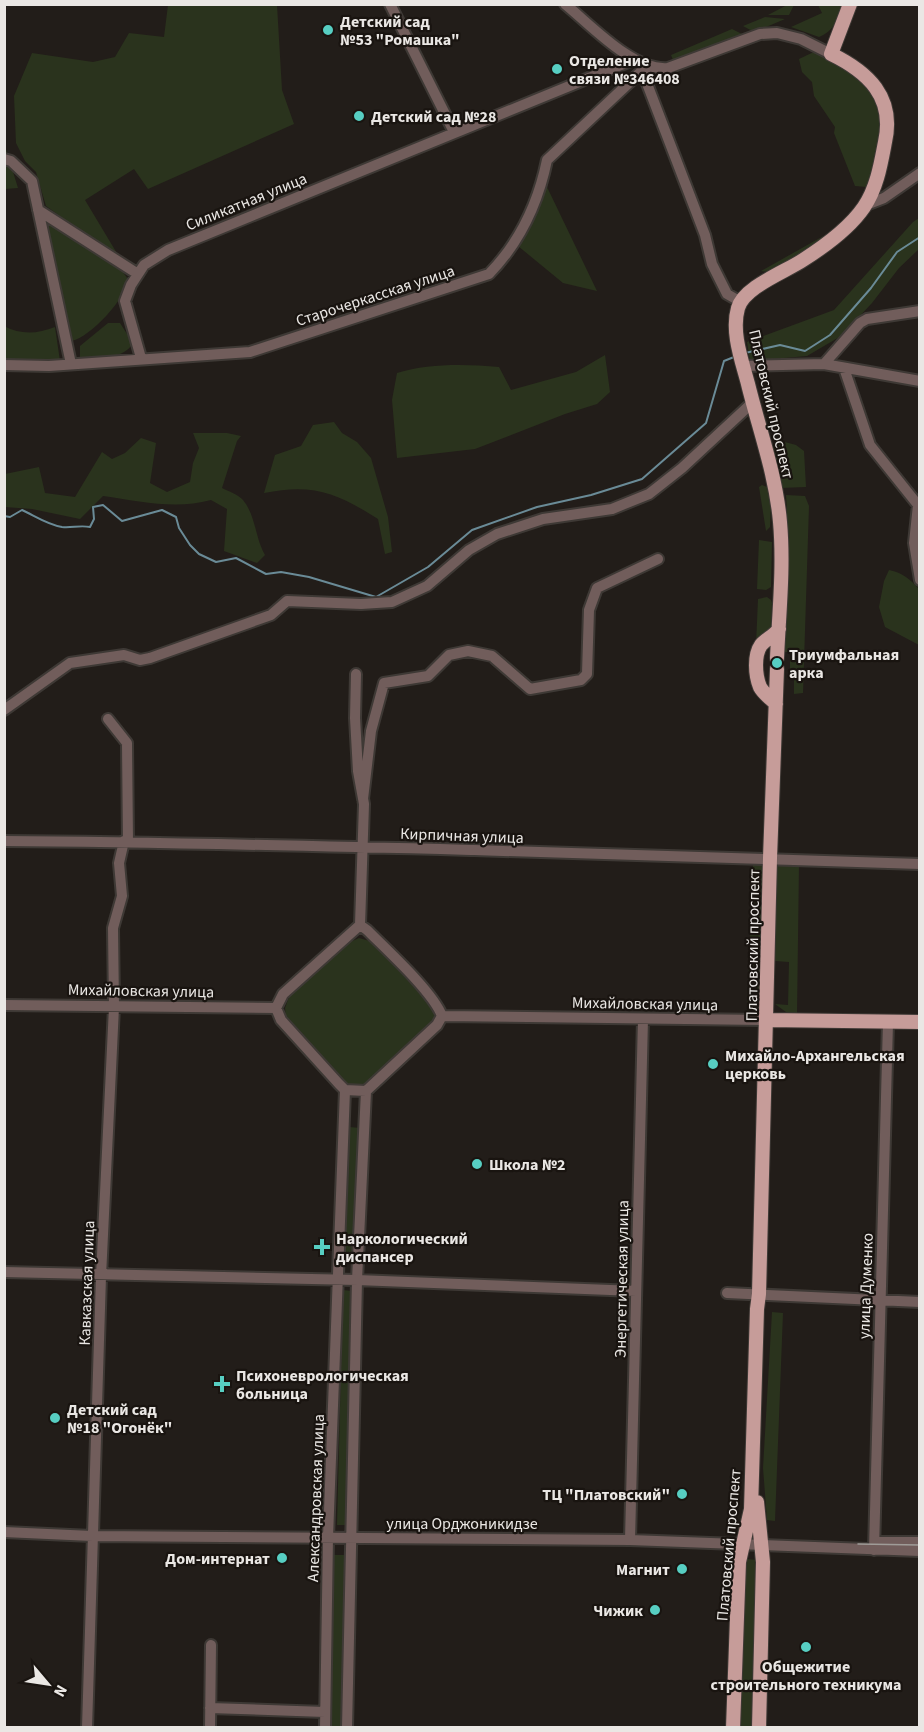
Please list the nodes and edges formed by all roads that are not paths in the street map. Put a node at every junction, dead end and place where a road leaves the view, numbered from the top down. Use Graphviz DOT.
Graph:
graph roads {
  1 [pos="390,4"];
  2 [pos="565,4"];
  3 [pos="850,5"];
  4 [pos="831,54"];
  5 [pos="633,60"];
  6 [pos="647,66"];
  7 [pos="454,132"];
  8 [pos="4,159"];
  9 [pos="920,173"];
  10 [pos="866,205"];
  11 [pos="38,210"];
  12 [pos="138,274"];
  13 [pos="741,302"];
  14 [pos="920,310"];
  15 [pos="141,358"];
  16 [pos="71,364"];
  17 [pos="824,364"];
  18 [pos="4,365"];
  19 [pos="743,366"];
  20 [pos="844,368"];
  21 [pos="920,381"];
  22 [pos="752,403"];
  23 [pos="658,559"];
  24 [pos="920,580"];
  25 [pos="779,629"];
  26 [pos="356,674"];
  27 [pos="776,704"];
  28 [pos="4,710"];
  29 [pos="108,718"];
  30 [pos="363,799"];
  31 [pos="4,841"];
  32 [pos="126,841"];
  33 [pos="362,847"];
  34 [pos="770,858"];
  35 [pos="920,864"];
  36 [pos="360,926"];
  37 [pos="4,1005"];
  38 [pos="114,1007"];
  39 [pos="276,1008"];
  40 [pos="442,1016"];
  41 [pos="643,1019"];
  42 [pos="767,1020"];
  43 [pos="888,1022"];
  44 [pos="920,1022"];
  45 [pos="345,1090"];
  46 [pos="366,1091"];
  47 [pos="4,1272"];
  48 [pos="101,1276"];
  49 [pos="337,1279"];
  50 [pos="357,1280"];
  51 [pos="636,1291"];
  52 [pos="727,1293"];
  53 [pos="759,1294"];
  54 [pos="879,1300"];
  55 [pos="920,1302"];
  56 [pos="4,1532"];
  57 [pos="92,1536"];
  58 [pos="328,1537"];
  59 [pos="350,1538"];
  60 [pos="630,1540"];
  61 [pos="920,1542"];
  62 [pos="744,1544"];
  63 [pos="760,1544"];
  64 [pos="874,1546"];
  65 [pos="920,1551"];
  66 [pos="211,1645"];
  67 [pos="210,1708"];
  68 [pos="326,1712"];
  69 [pos="87,1728"];
  70 [pos="210,1728"];
  71 [pos="325,1728"];
  72 [pos="347,1728"];
  73 [pos="733,1728"];
  74 [pos="759,1728"];
  1 -- 7 [label="street"];
  2 -- 5 [label="street"];
  3 -- 4 [label="main road"];
  4 -- 6 [label="street"];
  4 -- 10 [label="main road"];
  5 -- 6 [label="street"];
  5 -- 7 [label="street, Силикатная улица"];
  6 -- 13 [label="street"];
  6 -- 15 [label="street, Старочеркасская улица"];
  7 -- 12 [label="street, Силикатная улица"];
  8 -- 11 [label="street"];
  9 -- 10 [label="street"];
  10 -- 13 [label="main road"];
  11 -- 12 [label="street"];
  11 -- 16 [label="street"];
  12 -- 15 [label="street, Силикатная улица"];
  13 -- 19 [label="main road, Платовский проспект"];
  14 -- 17 [label="street"];
  15 -- 16 [label="street, Старочеркасская улица"];
  16 -- 18 [label="street, Старочеркасская улица"];
  17 -- 19 [label="street"];
  17 -- 20 [label="street"];
  19 -- 22 [label="main road, Платовский проспект"];
  20 -- 21 [label="street"];
  20 -- 24 [label="street"];
  22 -- 25 [label="main road, Платовский проспект"];
  22 -- 28 [label="street"];
  23 -- 30 [label="street"];
  25 -- 27 [label="main road, Платовский проспект"];
  25 -- 27 [label="main road"];
  26 -- 30 [label="street"];
  27 -- 34 [label="main road, Платовский проспект"];
  29 -- 32 [label="street, Кавказская улица"];
  30 -- 33 [label="street"];
  31 -- 32 [label="street, Кирпичная улица"];
  32 -- 33 [label="street, Кирпичная улица"];
  32 -- 38 [label="street, Кавказская улица"];
  33 -- 34 [label="street, Кирпичная улица"];
  33 -- 36 [label="street"];
  34 -- 35 [label="street, Кирпичная улица"];
  34 -- 42 [label="main road, Платовский проспект"];
  36 -- 39 [label="street"];
  36 -- 40 [label="street"];
  37 -- 38 [label="street, Михайловская улица"];
  38 -- 39 [label="street, Михайловская улица"];
  38 -- 48 [label="street, Кавказская улица"];
  39 -- 45 [label="street"];
  40 -- 41 [label="street, Михайловская улица"];
  40 -- 46 [label="street"];
  41 -- 42 [label="street, Михайловская улица"];
  41 -- 51 [label="street, Энергетическая улица"];
  42 -- 43 [label="main road, Михайловская улица"];
  42 -- 53 [label="main road, Платовский проспект"];
  43 -- 44 [label="main road, Михайловская улица"];
  43 -- 54 [label="street, улица Думенко"];
  45 -- 46 [label="street"];
  45 -- 49 [label="street, Александровская улица"];
  46 -- 50 [label="street"];
  47 -- 48 [label="street"];
  48 -- 49 [label="street"];
  48 -- 57 [label="street, Кавказская улица"];
  49 -- 50 [label="street"];
  49 -- 58 [label="street, Александровская улица"];
  50 -- 51 [label="street"];
  50 -- 59 [label="street"];
  51 -- 60 [label="street, Энергетическая улица"];
  52 -- 53 [label="street"];
  53 -- 54 [label="street"];
  53 -- 62 [label="main road, Платовский проспект"];
  53 -- 63 [label="main road, Платовский проспект"];
  54 -- 55 [label="street"];
  54 -- 64 [label="street, улица Думенко"];
  56 -- 57 [label="street, улица Орджоникидзе"];
  57 -- 58 [label="street, улица Орджоникидзе"];
  57 -- 69 [label="street, Кавказская улица"];
  58 -- 59 [label="street, улица Орджоникидзе"];
  58 -- 68 [label="street, Александровская улица"];
  59 -- 60 [label="street, улица Орджоникидзе"];
  59 -- 72 [label="street"];
  60 -- 62 [label="street, улица Орджоникидзе"];
  61 -- 64 [label="street, улица Орджоникидзе"];
  62 -- 63 [label="street, улица Орджоникидзе"];
  62 -- 73 [label="main road, Платовский проспект"];
  63 -- 64 [label="street, улица Орджоникидзе"];
  63 -- 74 [label="main road, Платовский проспект"];
  64 -- 65 [label="street, улица Орджоникидзе"];
  66 -- 67 [label="street"];
  67 -- 68 [label="street"];
  67 -- 70 [label="street"];
  68 -- 71 [label="street, Александровская улица"];
}
